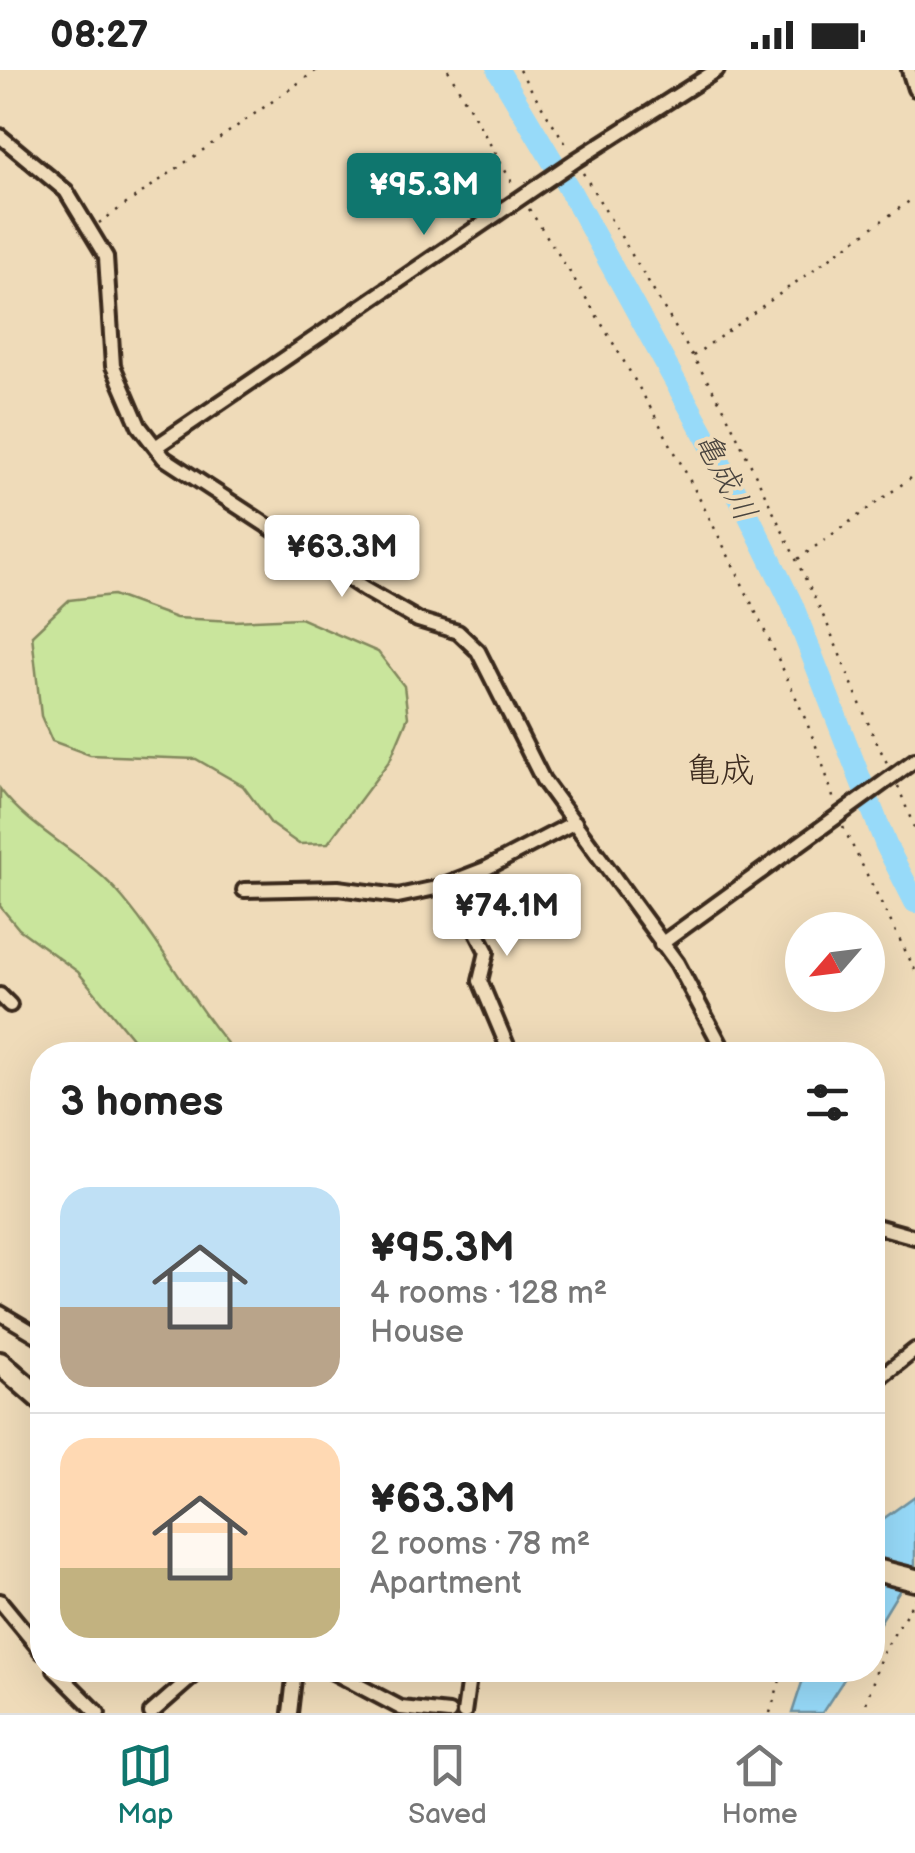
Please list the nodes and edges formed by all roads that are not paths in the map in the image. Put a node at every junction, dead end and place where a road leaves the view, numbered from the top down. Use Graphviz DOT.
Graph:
graph roads {
  1 [pos="717,70"];
  2 [pos="909,70"];
  3 [pos="915,89"];
  4 [pos="0,136"];
  5 [pos="157,446"];
  6 [pos="915,760"];
  7 [pos="574,822"];
  8 [pos="452,884"];
  9 [pos="244,890"];
  10 [pos="661,944"];
  11 [pos="506,1042"];
  12 [pos="719,1042"];
  13 [pos="885,1229"];
  14 [pos="915,1237"];
  15 [pos="0,1313"];
  16 [pos="30,1331"];
  17 [pos="915,1350"];
  18 [pos="0,1363"];
  19 [pos="885,1374"];
  20 [pos="30,1389"];
  21 [pos="885,1572"];
  22 [pos="915,1580"];
  23 [pos="0,1601"];
  24 [pos="30,1637"];
  25 [pos="68,1682"];
  26 [pos="186,1682"];
  27 [pos="294,1682"];
  28 [pos="353,1682"];
  29 [pos="468,1682"];
  30 [pos="98,1713"];
  31 [pos="151,1713"];
  32 [pos="290,1713"];
  33 [pos="449,1713"];
  34 [pos="464,1713"];
  1 -- 5 [label="street"];
  2 -- 3 [label="street"];
  4 -- 5 [label="street"];
  5 -- 7 [label="street"];
  6 -- 10 [label="street"];
  7 -- 8 [label="street"];
  7 -- 10 [label="street"];
  8 -- 9 [label="street"];
  8 -- 11 [label="street"];
  10 -- 12 [label="street"];
  13 -- 14 [label="street"];
  15 -- 16 [label="street"];
  17 -- 19 [label="street"];
  18 -- 20 [label="main road"];
  21 -- 22 [label="main road"];
  23 -- 24 [label="street"];
  25 -- 30 [label="street"];
  26 -- 31 [label="street"];
  27 -- 32 [label="street"];
  28 -- 33 [label="street"];
  29 -- 34 [label="street"];
}
